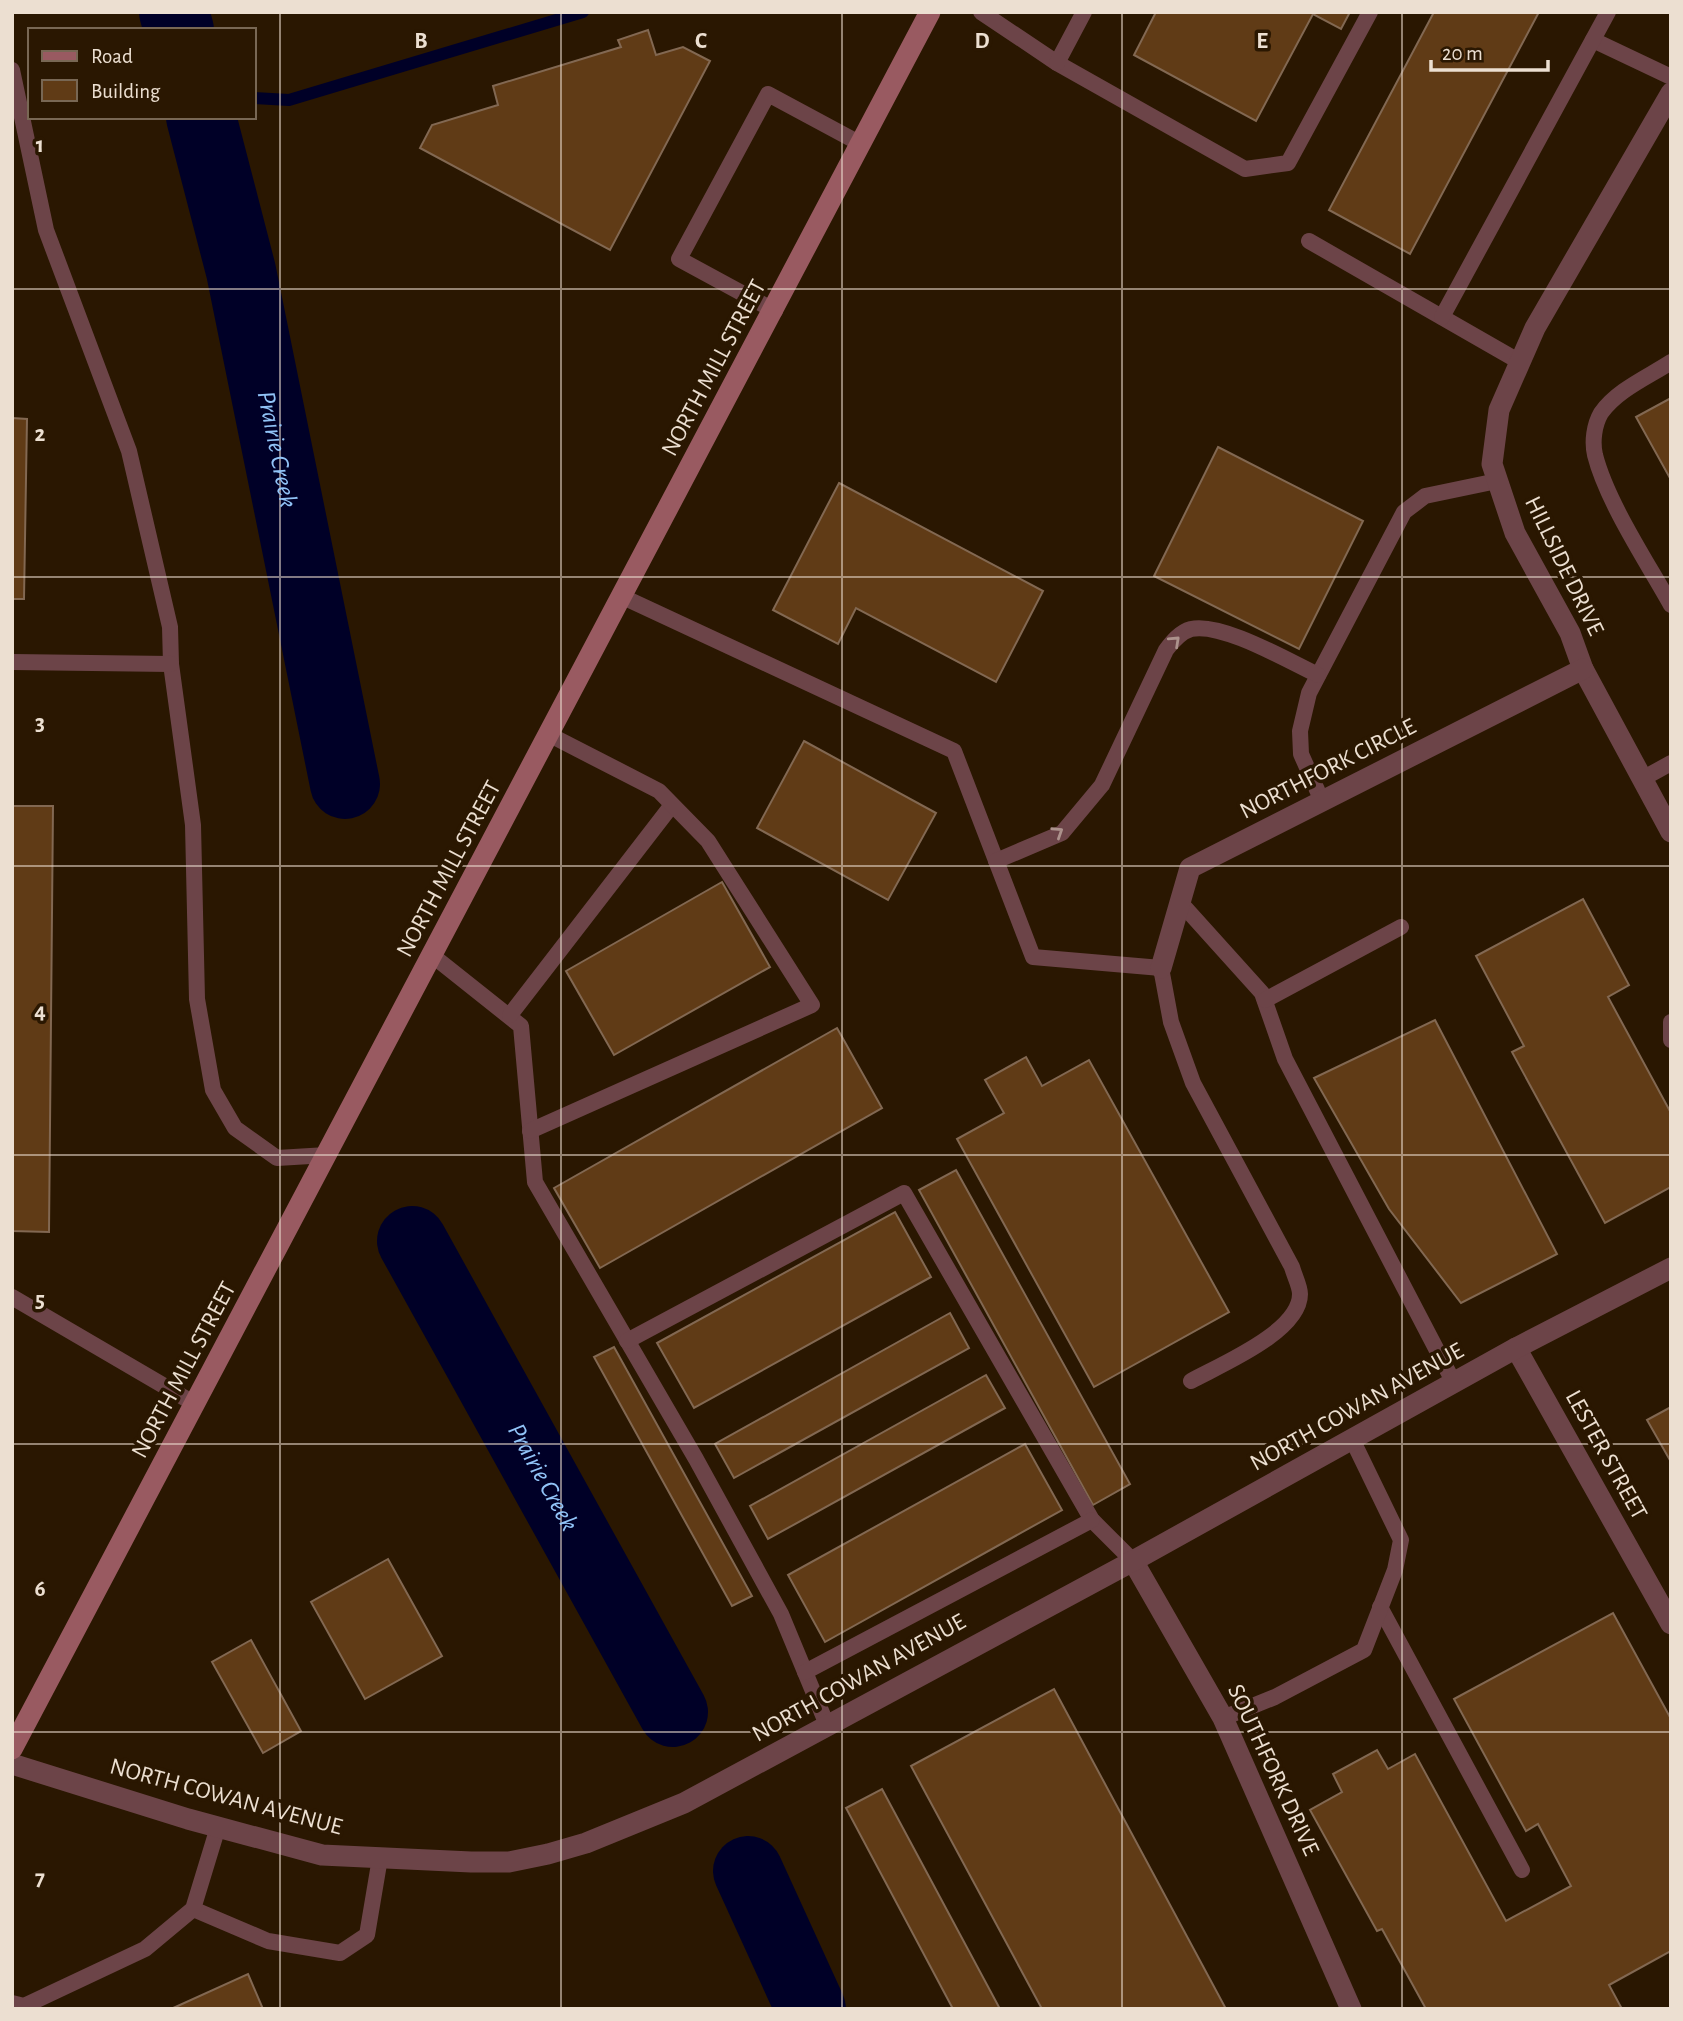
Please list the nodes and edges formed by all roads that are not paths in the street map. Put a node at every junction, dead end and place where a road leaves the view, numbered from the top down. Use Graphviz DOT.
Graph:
graph roads {
  1 [pos="930,12"];
  2 [pos="981,12"];
  3 [pos="1084,12"];
  4 [pos="1370,12"];
  5 [pos="1608,12"];
  6 [pos="1593,40"];
  7 [pos="1056,63"];
  8 [pos="12,70"];
  9 [pos="1671,76"];
  10 [pos="1671,93"];
  11 [pos="861,144"];
  12 [pos="1309,241"];
  13 [pos="775,311"];
  14 [pos="1442,317"];
  15 [pos="1520,362"];
  16 [pos="1671,362"];
  17 [pos="1497,481"];
  18 [pos="623,597"];
  19 [pos="1671,605"];
  20 [pos="12,662"];
  21 [pos="171,664"];
  22 [pos="1583,669"];
  23 [pos="1318,675"];
  24 [pos="550,735"];
  25 [pos="1671,763"];
  26 [pos="1642,779"];
  27 [pos="1322,801"];
  28 [pos="672,805"];
  29 [pos="1671,832"];
  30 [pos="996,861"];
  31 [pos="1180,902"];
  32 [pos="1401,927"];
  33 [pos="433,956"];
  34 [pos="1161,968"];
  35 [pos="1265,1000"];
  36 [pos="509,1015"];
  37 [pos="1671,1022"];
  38 [pos="1671,1040"];
  39 [pos="530,1131"];
  40 [pos="327,1155"];
  41 [pos="1671,1268"];
  42 [pos="12,1297"];
  43 [pos="627,1340"];
  44 [pos="1516,1348"];
  45 [pos="1191,1381"];
  46 [pos="1454,1383"];
  47 [pos="195,1404"];
  48 [pos="1352,1439"];
  49 [pos="1091,1520"];
  50 [pos="1133,1561"];
  51 [pos="1380,1607"];
  52 [pos="1671,1624"];
  53 [pos="805,1672"];
  54 [pos="1223,1718"];
  55 [pos="827,1725"];
  56 [pos="12,1749"];
  57 [pos="12,1764"];
  58 [pos="218,1827"];
  59 [pos="380,1858"];
  60 [pos="1522,1870"];
  61 [pos="193,1909"];
  62 [pos="12,2003"];
  63 [pos="1351,2009"];
  1 -- 11 [label="main road, NORTH MILL STREET"];
  2 -- 7 [label="lane"];
  3 -- 7 [label="lane"];
  4 -- 7 [label="lane"];
  5 -- 6 [label="lane"];
  6 -- 9 [label="lane"];
  6 -- 14 [label="lane"];
  8 -- 21 [label="lane"];
  10 -- 15 [label="street, HILLSIDE DRIVE"];
  11 -- 13 [label="main road, NORTH MILL STREET"];
  11 -- 13 [label="lane"];
  12 -- 14 [label="lane"];
  13 -- 18 [label="main road, NORTH MILL STREET"];
  14 -- 15 [label="lane"];
  15 -- 17 [label="street, HILLSIDE DRIVE"];
  16 -- 19 [label="lane"];
  17 -- 22 [label="street, HILLSIDE DRIVE"];
  17 -- 23 [label="lane"];
  18 -- 24 [label="main road, NORTH MILL STREET"];
  18 -- 30 [label="lane"];
  20 -- 21 [label="lane"];
  21 -- 40 [label="lane"];
  22 -- 26 [label="street, HILLSIDE DRIVE"];
  22 -- 27 [label="street, NORTHFORK CIRCLE"];
  23 -- 27 [label="lane"];
  30 -- 23 [label="lane, one-way"];
  24 -- 28 [label="lane"];
  24 -- 33 [label="main road, NORTH MILL STREET"];
  25 -- 26 [label="lane"];
  26 -- 29 [label="street, HILLSIDE DRIVE"];
  27 -- 31 [label="street, NORTHFORK CIRCLE"];
  28 -- 36 [label="lane"];
  28 -- 39 [label="lane"];
  30 -- 34 [label="lane"];
  31 -- 34 [label="street, NORTHFORK CIRCLE"];
  31 -- 35 [label="lane"];
  32 -- 35 [label="lane"];
  33 -- 36 [label="lane"];
  33 -- 40 [label="main road, NORTH MILL STREET"];
  34 -- 45 [label="lane"];
  35 -- 46 [label="lane"];
  36 -- 39 [label="lane"];
  37 -- 38 [label="lane"];
  39 -- 43 [label="lane"];
  40 -- 47 [label="main road, NORTH MILL STREET"];
  41 -- 44 [label="street, NORTH COWAN AVENUE"];
  42 -- 47 [label="lane"];
  43 -- 49 [label="lane"];
  43 -- 53 [label="lane"];
  44 -- 46 [label="street, NORTH COWAN AVENUE"];
  44 -- 52 [label="street, LESTER STREET"];
  46 -- 48 [label="street, NORTH COWAN AVENUE"];
  47 -- 56 [label="main road, NORTH MILL STREET"];
  48 -- 50 [label="street, NORTH COWAN AVENUE"];
  48 -- 51 [label="lane"];
  49 -- 50 [label="lane"];
  49 -- 53 [label="lane"];
  50 -- 54 [label="street, SOUTHFORK DRIVE"];
  50 -- 55 [label="street, NORTH COWAN AVENUE"];
  51 -- 54 [label="lane"];
  51 -- 60 [label="lane"];
  53 -- 55 [label="lane"];
  54 -- 63 [label="street, SOUTHFORK DRIVE"];
  55 -- 59 [label="street, NORTH COWAN AVENUE"];
  57 -- 58 [label="street, NORTH COWAN AVENUE"];
  58 -- 59 [label="street, NORTH COWAN AVENUE"];
  58 -- 61 [label="lane"];
  59 -- 61 [label="lane"];
  61 -- 62 [label="lane"];
}
